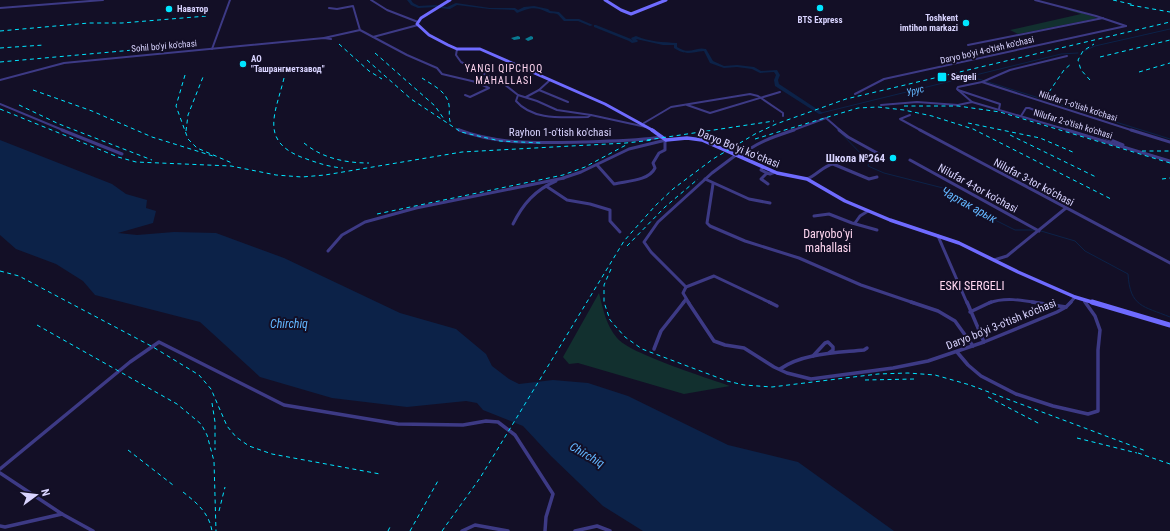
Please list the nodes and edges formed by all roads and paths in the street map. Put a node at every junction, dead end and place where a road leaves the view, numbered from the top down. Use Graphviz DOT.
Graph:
graph roads {
  1 [pos="103,0"];
  2 [pos="230,0"];
  3 [pos="371,0"];
  4 [pos="450,0"];
  5 [pos="605,0"];
  6 [pos="662,0"];
  7 [pos="666,0"];
  8 [pos="1035,0"];
  9 [pos="1040,0"];
  10 [pos="610,1"];
  11 [pos="1054,5"];
  12 [pos="0,8"];
  13 [pos="328,8"];
  14 [pos="631,13"];
  15 [pos="1103,18"];
  16 [pos="418,24"];
  17 [pos="360,30"];
  18 [pos="329,36"];
  19 [pos="373,37"];
  20 [pos="324,38"];
  21 [pos="968,45"];
  22 [pos="212,49"];
  23 [pos="457,49"];
  24 [pos="1067,56"];
  25 [pos="0,80"];
  26 [pos="550,80"];
  27 [pos="982,82"];
  28 [pos="539,90"];
  29 [pos="957,90"];
  30 [pos="780,92"];
  31 [pos="465,94"];
  32 [pos="854,94"];
  33 [pos="518,95"];
  34 [pos="526,97"];
  35 [pos="761,98"];
  36 [pos="568,102"];
  37 [pos="972,102"];
  38 [pos="0,104"];
  39 [pos="880,105"];
  40 [pos="687,106"];
  41 [pos="999,110"];
  42 [pos="591,115"];
  43 [pos="910,115"];
  44 [pos="783,116"];
  45 [pos="1021,116"];
  46 [pos="644,124"];
  47 [pos="650,127"];
  48 [pos="458,129"];
  49 [pos="665,139"];
  50 [pos="1170,142"];
  51 [pos="1124,147"];
  52 [pos="122,154"];
  53 [pos="879,154"];
  54 [pos="738,155"];
  55 [pos="910,160"];
  56 [pos="1170,161"];
  57 [pos="597,165"];
  58 [pos="763,166"];
  59 [pos="775,172"];
  60 [pos="767,173"];
  61 [pos="877,177"];
  62 [pos="564,178"];
  63 [pos="807,179"];
  64 [pos="705,180"];
  65 [pos="713,184"];
  66 [pos="768,184"];
  67 [pos="546,186"];
  68 [pos="770,203"];
  69 [pos="1066,208"];
  70 [pos="868,211"];
  71 [pos="814,216"];
  72 [pos="855,223"];
  73 [pos="513,224"];
  74 [pos="877,230"];
  75 [pos="1039,231"];
  76 [pos="620,232"];
  77 [pos="938,236"];
  78 [pos="328,251"];
  79 [pos="994,260"];
  80 [pos="1170,263"];
  81 [pos="686,287"];
  82 [pos="1075,297"];
  83 [pos="686,299"];
  84 [pos="1084,300"];
  85 [pos="777,306"];
  86 [pos="1066,307"];
  87 [pos="970,312"];
  88 [pos="1170,326"];
  89 [pos="984,342"];
  90 [pos="973,346"];
  91 [pos="867,348"];
  92 [pos="654,349"];
  93 [pos="957,352"];
  94 [pos="827,354"];
  95 [pos="813,356"];
  96 [pos="780,369"];
  97 [pos="0,469"];
  98 [pos="0,473"];
  99 [pos="62,514"];
  100 [pos="0,526"];
  101 [pos="93,531"];
  102 [pos="462,531"];
  103 [pos="508,531"];
  104 [pos="544,531"];
  105 [pos="570,531"];
  106 [pos="576,531"];
  107 [pos="610,531"];
  1 -- 12 [label="street"];
  2 -- 22 [label="street"];
  3 -- 16 [label="street"];
  4 -- 16 [label="street"];
  5 -- 10 [label="street"];
  6 -- 14 [label="street"];
  7 -- 14 [label="street"];
  8 -- 11 [label="street"];
  9 -- 11 [label="street"];
  10 -- 14 [label="street"];
  11 -- 15 [label="street"];
  13 -- 17 [label="street"];
  15 -- 21 [label="street"];
  15 -- 32 [label="street, Daryo bo'yi 4-o'tish ko'chasi"];
  16 -- 19 [label="street"];
  16 -- 23 [label="street"];
  17 -- 18 [label="street"];
  17 -- 19 [label="street"];
  18 -- 20 [label="street"];
  18 -- 20 [label="street, Sohil bo'yi ko'chasi"];
  19 -- 31 [label="street"];
  20 -- 22 [label="street, Sohil bo'yi ko'chasi"];
  22 -- 25 [label="street, Sohil bo'yi ko'chasi"];
  23 -- 26 [label="street"];
  23 -- 33 [label="street"];
  24 -- 27 [label="street"];
  26 -- 28 [label="street"];
  26 -- 46 [label="street"];
  27 -- 29 [label="street"];
  27 -- 50 [label="street, Nilufar 1-o'tish ko'chasi"];
  28 -- 34 [label="street"];
  28 -- 36 [label="street"];
  29 -- 37 [label="street, Nilufar 2-o'tish ko'chasi"];
  29 -- 41 [label="street"];
  30 -- 35 [label="street"];
  33 -- 34 [label="street, Rayhon 1-o'tish ko'chasi"];
  33 -- 42 [label="street"];
  34 -- 42 [label="street, Rayhon 1-o'tish ko'chasi"];
  35 -- 40 [label="street"];
  35 -- 40 [label="street"];
  35 -- 44 [label="street"];
  37 -- 39 [label="street, Nilufar 2-o'tish ko'chasi"];
  37 -- 41 [label="street, Nilufar 2-o'tish ko'chasi"];
  38 -- 52 [label="street"];
  40 -- 46 [label="street"];
  41 -- 45 [label="street, Nilufar 2-o'tish ko'chasi"];
  42 -- 47 [label="street"];
  43 -- 69 [label="street, Nilufar 3-tor ko'chasi"];
  45 -- 51 [label="street, Nilufar 2-o'tish ko'chasi"];
  45 -- 51 [label="street"];
  46 -- 47 [label="street"];
  47 -- 49 [label="street"];
  48 -- 49 [label="street, Rayhon 1-o'tish ko'chasi"];
  49 -- 54 [label="street, Daryo Boʻyi koʻchasi"];
  49 -- 57 [label="street, Daryo Boʻyi koʻchasi"];
  49 -- 57 [label="street"];
  51 -- 56 [label="street, Nilufar 2-o'tish ko'chasi"];
  53 -- 54 [label="street"];
  54 -- 58 [label="street, Daryo Boʻyi koʻchasi"];
  54 -- 64 [label="street"];
  55 -- 75 [label="street, Nilufar 4-tor ko'chasi"];
  57 -- 62 [label="street, Daryo Boʻyi koʻchasi"];
  58 -- 59 [label="street, Daryo Boʻyi koʻchasi"];
  58 -- 60 [label="street"];
  59 -- 60 [label="street"];
  59 -- 63 [label="street, Daryo Boʻyi koʻchasi"];
  60 -- 66 [label="street"];
  61 -- 63 [label="street"];
  62 -- 67 [label="street, Daryo Boʻyi koʻchasi"];
  62 -- 78 [label="street"];
  63 -- 70 [label="street, Daryo Boʻyi koʻchasi"];
  64 -- 65 [label="street"];
  64 -- 81 [label="street"];
  65 -- 68 [label="street"];
  65 -- 90 [label="street"];
  67 -- 73 [label="street, Daryo Boʻyi koʻchasi"];
  67 -- 76 [label="street"];
  69 -- 75 [label="street"];
  69 -- 80 [label="street, Nilufar 3-tor ko'chasi"];
  70 -- 72 [label="street"];
  70 -- 77 [label="street, Daryo Boʻyi koʻchasi"];
  71 -- 72 [label="street"];
  72 -- 74 [label="street"];
  75 -- 79 [label="street"];
  77 -- 79 [label="street, Daryo Boʻyi koʻchasi"];
  77 -- 87 [label="street"];
  79 -- 82 [label="street, Daryo Boʻyi koʻchasi"];
  81 -- 83 [label="street"];
  81 -- 85 [label="street"];
  82 -- 84 [label="street, Daryo Boʻyi koʻchasi"];
  82 -- 86 [label="street, Daryo bo'yi 3-o'tish ko'chasi"];
  83 -- 92 [label="street"];
  83 -- 96 [label="street"];
  84 -- 88 [label="street, Daryo Boʻyi koʻchasi"];
  84 -- 93 [label="street"];
  86 -- 87 [label="street"];
  86 -- 89 [label="street, Daryo bo'yi 3-o'tish ko'chasi"];
  87 -- 89 [label="street"];
  89 -- 90 [label="street, Daryo bo'yi 3-o'tish ko'chasi"];
  90 -- 93 [label="street, Daryo bo'yi 3-o'tish ko'chasi"];
  91 -- 94 [label="street"];
  93 -- 96 [label="street, Daryo bo'yi 3-o'tish ko'chasi"];
  94 -- 95 [label="street"];
  94 -- 95 [label="street"];
  95 -- 96 [label="street"];
  97 -- 104 [label="street"];
  98 -- 99 [label="street"];
  99 -- 100 [label="street"];
  99 -- 101 [label="street"];
  102 -- 103 [label="street"];
  105 -- 106 [label="street"];
  106 -- 107 [label="street"];
}
